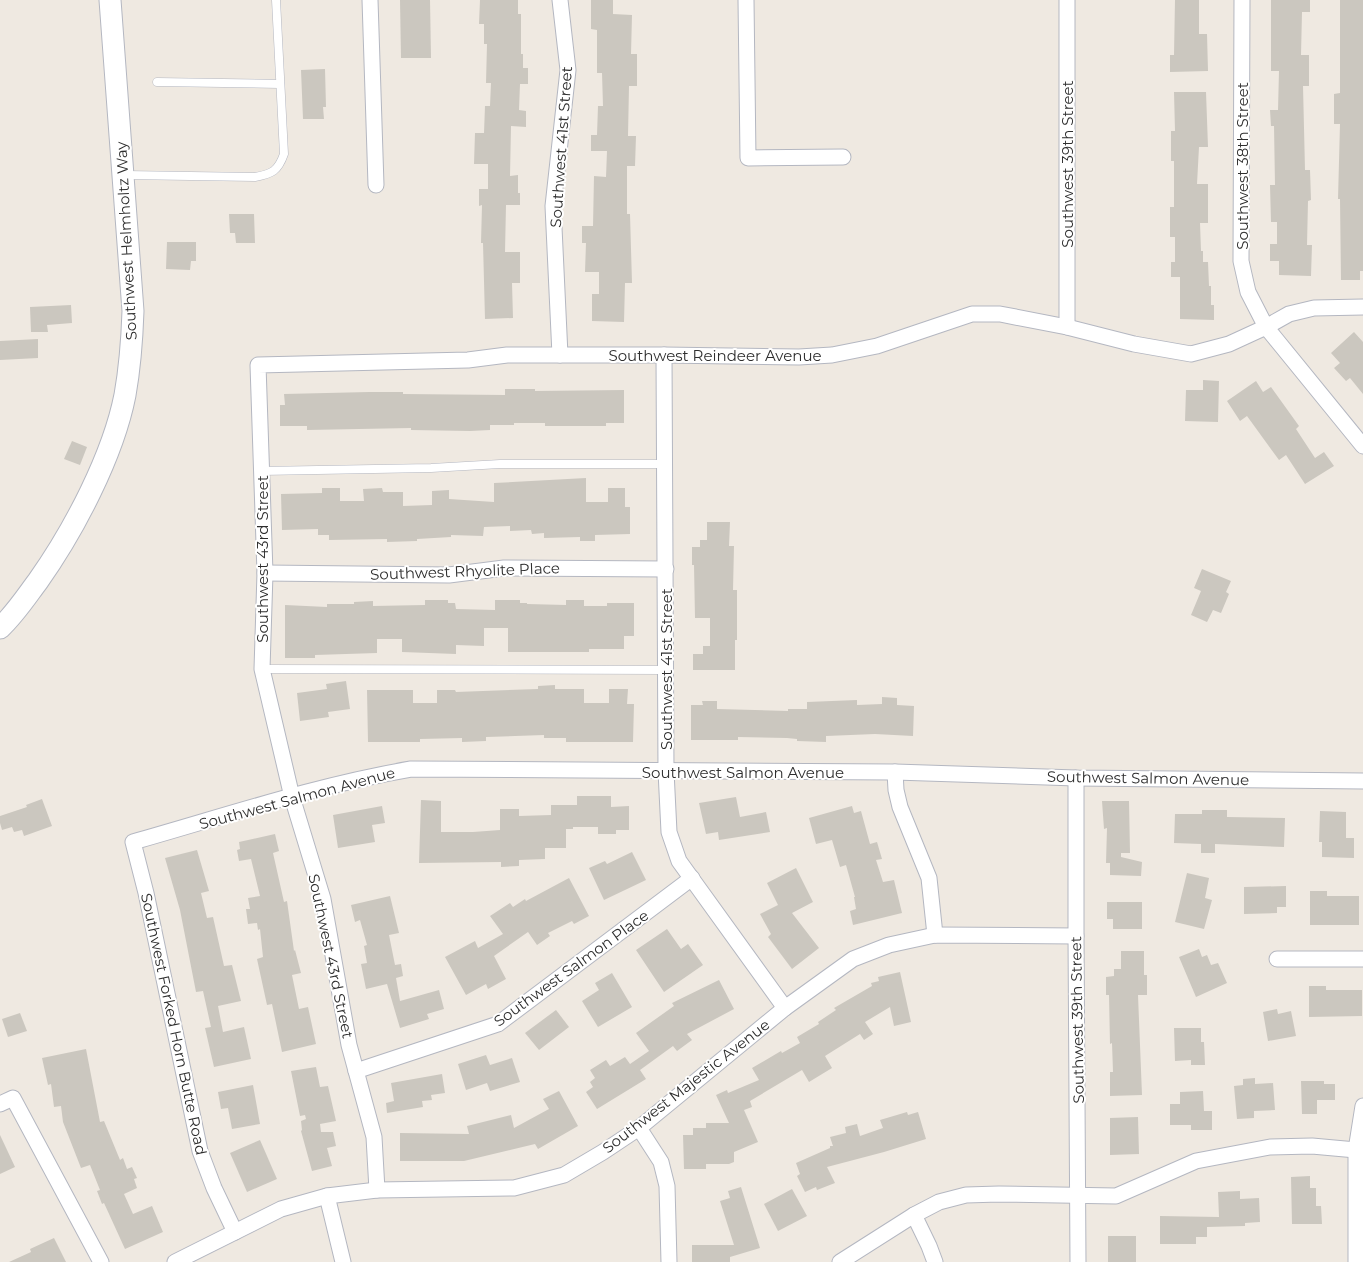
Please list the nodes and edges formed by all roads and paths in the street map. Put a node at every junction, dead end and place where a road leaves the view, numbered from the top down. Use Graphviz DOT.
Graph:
graph roads {
  1 [pos="110,0"];
  2 [pos="276,0"];
  3 [pos="370,0"];
  4 [pos="560,0"];
  5 [pos="746,0"];
  6 [pos="1067,0"];
  7 [pos="1242,0"];
  8 [pos="158,82"];
  9 [pos="280,84"];
  10 [pos="843,157"];
  11 [pos="123,175"];
  12 [pos="376,185"];
  13 [pos="1363,307"];
  14 [pos="1066,327"];
  15 [pos="1266,327"];
  16 [pos="560,355"];
  17 [pos="664,355"];
  18 [pos="258,365"];
  19 [pos="1363,446"];
  20 [pos="665,464"];
  21 [pos="262,471"];
  22 [pos="666,569"];
  23 [pos="265,574"];
  24 [pos="0,628"];
  25 [pos="262,669"];
  26 [pos="666,670"];
  27 [pos="666,771"];
  28 [pos="896,772"];
  29 [pos="1076,778"];
  30 [pos="1363,781"];
  31 [pos="292,797"];
  32 [pos="133,842"];
  33 [pos="692,878"];
  34 [pos="935,935"];
  35 [pos="1076,936"];
  36 [pos="1277,959"];
  37 [pos="1363,959"];
  38 [pos="786,1008"];
  39 [pos="356,1071"];
  40 [pos="7,1101"];
  41 [pos="1363,1106"];
  42 [pos="639,1128"];
  43 [pos="1356,1150"];
  44 [pos="377,1190"];
  45 [pos="327,1196"];
  46 [pos="1079,1196"];
  47 [pos="914,1216"];
  48 [pos="235,1232"];
  49 [pos="101,1262"];
  50 [pos="175,1262"];
  51 [pos="343,1262"];
  52 [pos="669,1262"];
  53 [pos="840,1262"];
  54 [pos="935,1262"];
  55 [pos="1078,1262"];
  56 [pos="1356,1262"];
  1 -- 11 [label="main road, Southwest Helmholtz Way"];
  2 -- 9 [label="lane"];
  3 -- 12 [label="street"];
  4 -- 16 [label="street, Southwest 41st Street"];
  5 -- 10 [label="street"];
  6 -- 14 [label="street, Southwest 39th Street"];
  7 -- 15 [label="street, Southwest 38th Street"];
  8 -- 9 [label="lane"];
  9 -- 11 [label="lane"];
  11 -- 24 [label="main road, Southwest Helmholtz Way"];
  13 -- 15 [label="street, Southwest Reindeer Avenue"];
  14 -- 15 [label="street, Southwest Reindeer Avenue"];
  14 -- 17 [label="street, Southwest Reindeer Avenue"];
  15 -- 19 [label="street, Southwest 38th Street"];
  16 -- 17 [label="street, Southwest Reindeer Avenue"];
  16 -- 18 [label="street, Southwest Reindeer Avenue"];
  17 -- 20 [label="street, Southwest 41st Street"];
  18 -- 21 [label="street, Southwest 43rd Street"];
  20 -- 21 [label="lane"];
  20 -- 22 [label="street, Southwest 41st Street"];
  21 -- 23 [label="street, Southwest 43rd Street"];
  22 -- 23 [label="street, Southwest Rhyolite Place"];
  22 -- 26 [label="street, Southwest 41st Street"];
  23 -- 25 [label="street, Southwest 43rd Street"];
  25 -- 26 [label="lane"];
  25 -- 31 [label="street, Southwest 43rd Street"];
  26 -- 27 [label="street, Southwest 41st Street"];
  27 -- 28 [label="street, Southwest Salmon Avenue"];
  27 -- 31 [label="street, Southwest Salmon Avenue"];
  27 -- 33 [label="street, Southwest 41st Street"];
  28 -- 29 [label="street, Southwest Salmon Avenue"];
  28 -- 34 [label="street"];
  29 -- 30 [label="street, Southwest Salmon Avenue"];
  29 -- 35 [label="street, Southwest 39th Street"];
  31 -- 32 [label="street, Southwest Salmon Avenue"];
  31 -- 39 [label="street, Southwest 43rd Street"];
  32 -- 48 [label="street, Southwest Forked Horn Butte Road"];
  33 -- 38 [label="street, Southwest 41st Street"];
  33 -- 39 [label="street, Southwest Salmon Place"];
  34 -- 35 [label="street, Southwest Majestic Avenue"];
  34 -- 38 [label="street, Southwest Majestic Avenue"];
  35 -- 46 [label="street, Southwest 39th Street"];
  36 -- 37 [label="street"];
  38 -- 42 [label="street, Southwest Majestic Avenue"];
  39 -- 44 [label="street, Southwest 43rd Street"];
  40 -- 49 [label="street"];
  41 -- 43 [label="street"];
  42 -- 44 [label="street, Southwest Majestic Avenue"];
  42 -- 52 [label="street"];
  43 -- 46 [label="street"];
  43 -- 56 [label="street"];
  44 -- 45 [label="street, Southwest Majestic Avenue"];
  45 -- 48 [label="street, Southwest Majestic Avenue"];
  45 -- 51 [label="street"];
  46 -- 47 [label="street"];
  46 -- 55 [label="street, Southwest 39th Street"];
  47 -- 53 [label="street"];
  47 -- 54 [label="street"];
  48 -- 50 [label="street, Southwest Majestic Avenue"];
}
